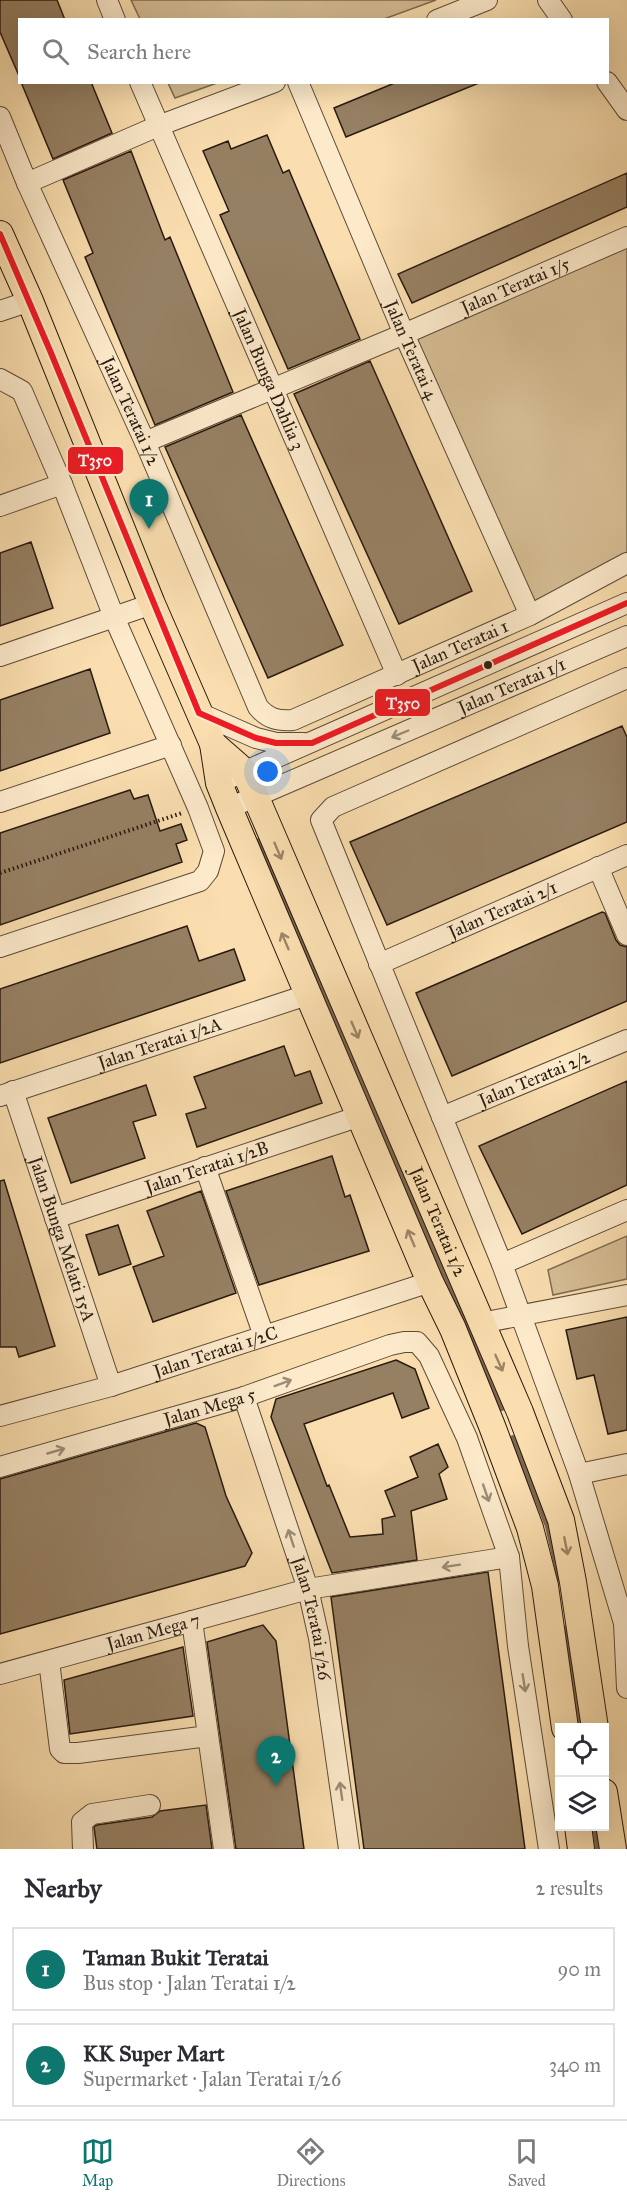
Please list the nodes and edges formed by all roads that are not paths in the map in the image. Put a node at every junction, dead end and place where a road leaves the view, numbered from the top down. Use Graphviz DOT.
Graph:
graph roads {
  1 [pos="107,0"];
  2 [pos="487,0"];
  3 [pos="548,0"];
  4 [pos="114,18"];
  5 [pos="442,18"];
  6 [pos="561,18"];
  7 [pos="141,84"];
  8 [pos="270,84"];
  9 [pos="299,84"];
  10 [pos="608,84"];
  11 [pos="627,110"];
  12 [pos="0,117"];
  13 [pos="158,126"];
  14 [pos="27,183"];
  15 [pos="0,234"];
  16 [pos="627,237"];
  17 [pos="30,301"];
  18 [pos="0,311"];
  19 [pos="404,334"];
  20 [pos="0,379"];
  21 [pos="275,388"];
  22 [pos="145,442"];
  23 [pos="62,484"];
  24 [pos="0,506"];
  25 [pos="627,563"];
  26 [pos="627,603"];
  27 [pos="152,604"];
  28 [pos="530,615"];
  29 [pos="114,616"];
  30 [pos="627,636"];
  31 [pos="0,656"];
  32 [pos="398,675"];
  33 [pos="626,682"];
  34 [pos="258,707"];
  35 [pos="199,713"];
  36 [pos="312,743"];
  37 [pos="213,744"];
  38 [pos="171,745"];
  39 [pos="245,772"];
  40 [pos="219,783"];
  41 [pos="255,797"];
  42 [pos="0,802"];
  43 [pos="229,808"];
  44 [pos="627,855"];
  45 [pos="598,867"];
  46 [pos="627,935"];
  47 [pos="0,947"];
  48 [pos="379,964"];
  49 [pos="307,994"];
  50 [pos="627,1040"];
  51 [pos="7,1094"];
  52 [pos="360,1116"];
  53 [pos="442,1117"];
  54 [pos="205,1167"];
  55 [pos="627,1210"];
  56 [pos="55,1218"];
  57 [pos="502,1264"];
  58 [pos="430,1282"];
  59 [pos="627,1295"];
  60 [pos="521,1315"];
  61 [pos="481,1323"];
  62 [pos="264,1335"];
  63 [pos="111,1386"];
  64 [pos="244,1397"];
  65 [pos="520,1412"];
  66 [pos="0,1416"];
  67 [pos="492,1426"];
  68 [pos="467,1438"];
  69 [pos="627,1464"];
  70 [pos="0,1467"];
  71 [pos="579,1474"];
  72 [pos="509,1557"];
  73 [pos="308,1589"];
  74 [pos="192,1621"];
  75 [pos="625,1623"];
  76 [pos="49,1661"];
  77 [pos="0,1674"];
  78 [pos="627,1688"];
  79 [pos="564,1723"];
  80 [pos="594,1723"];
  81 [pos="208,1736"];
  82 [pos="150,1805"];
  83 [pos="609,1824"];
  84 [pos="579,1831"];
  85 [pos="83,1849"];
  86 [pos="224,1849"];
  87 [pos="349,1849"];
  88 [pos="549,1849"];
  89 [pos="581,1849"];
  90 [pos="613,1849"];
  1 -- 4 [label="street"];
  2 -- 5 [label="street"];
  3 -- 6 [label="street"];
  7 -- 13 [label="street, Jalan Bunga Dahlia 3"];
  8 -- 13 [label="street"];
  9 -- 19 [label="street, Jalan Teratai 4"];
  10 -- 11 [label="street"];
  12 -- 14 [label="street, Jalan Teratai 1/2"];
  13 -- 14 [label="street"];
  13 -- 21 [label="street, Jalan Bunga Dahlia 3"];
  14 -- 22 [label="street, Jalan Teratai 1/2"];
  15 -- 17 [label="main road, Jalan Teratai 1/2"];
  16 -- 19 [label="street, Jalan Teratai 1/5"];
  17 -- 18 [label="street"];
  17 -- 27 [label="main road, Jalan Teratai 1/2"];
  19 -- 21 [label="street, Jalan Teratai 1/5"];
  19 -- 28 [label="street, Jalan Teratai 4"];
  20 -- 23 [label="street"];
  21 -- 22 [label="street, Jalan Teratai 1/5"];
  21 -- 32 [label="street, Jalan Bunga Dahlia 3"];
  22 -- 34 [label="street, Jalan Teratai 1/2"];
  23 -- 24 [label="street"];
  23 -- 29 [label="street"];
  25 -- 28 [label="street, Jalan Teratai 1"];
  26 -- 36 [label="street, Jalan Teratai 1/1"];
  27 -- 29 [label="street"];
  27 -- 35 [label="main road, Jalan Teratai 1/2"];
  28 -- 32 [label="street, Jalan Teratai 1"];
  29 -- 31 [label="street"];
  29 -- 38 [label="street"];
  30 -- 41 [label="street, Jalan Teratai 1/1, one-way"];
  32 -- 34 [label="street, Jalan Teratai 1"];
  33 -- 48 [label="street"];
  35 -- 36 [label="street"];
  35 -- 37 [label="main road, Jalan Teratai 1/2"];
  36 -- 39 [label="street, Jalan Teratai 1/1"];
  37 -- 39 [label="main road, Jalan Teratai 1/2"];
  37 -- 40 [label="main road, Jalan Teratai 1/2"];
  38 -- 42 [label="street"];
  38 -- 47 [label="street"];
  39 -- 40 [label="street, Jalan Teratai 1/1"];
  39 -- 41 [label="main road, Jalan Teratai 1/2"];
  40 -- 43 [label="main road, Jalan Teratai 1/2"];
  41 -- 43 [label="street, Jalan Teratai 1/1"];
  41 -- 61 [label="main road, Jalan Teratai 1/2, one-way"];
  49 -- 43 [label="main road, Jalan Teratai 1/2, one-way"];
  44 -- 45 [label="street, Jalan Teratai 2/1"];
  45 -- 46 [label="street"];
  45 -- 48 [label="street, Jalan Teratai 2/1"];
  48 -- 53 [label="street"];
  49 -- 51 [label="street, Jalan Teratai 1/2A"];
  49 -- 52 [label="main road, Jalan Teratai 1/2"];
  50 -- 53 [label="street, Jalan Teratai 2/2"];
  51 -- 56 [label="street, Jalan Bunga Melati 15A"];
  52 -- 54 [label="street, Jalan Teratai 1/2B"];
  58 -- 52 [label="main road, Jalan Teratai 1/2, one-way"];
  53 -- 57 [label="street"];
  54 -- 56 [label="street, Jalan Teratai 1/2B"];
  54 -- 62 [label="street"];
  55 -- 57 [label="street"];
  56 -- 63 [label="street, Jalan Bunga Melati 15A"];
  57 -- 60 [label="street"];
  58 -- 62 [label="street, Jalan Teratai 1/2C"];
  58 -- 67 [label="main road, Jalan Teratai 1/2"];
  59 -- 60 [label="street"];
  60 -- 61 [label="street"];
  60 -- 71 [label="street"];
  61 -- 65 [label="main road, Jalan Teratai 1/2, one-way"];
  62 -- 63 [label="street, Jalan Teratai 1/2C"];
  63 -- 66 [label="street, Jalan Teratai 1/2C"];
  64 -- 68 [label="street, Jalan Mega 5, one-way"];
  70 -- 64 [label="street, Jalan Mega 5, one-way"];
  73 -- 64 [label="street, Jalan Teratai 1/26, one-way"];
  65 -- 67 [label="street"];
  65 -- 80 [label="main road, Jalan Teratai 1/2, one-way"];
  67 -- 68 [label="street"];
  67 -- 79 [label="main road, Jalan Teratai 1/2"];
  68 -- 72 [label="street, one-way"];
  69 -- 71 [label="street"];
  71 -- 75 [label="street"];
  72 -- 73 [label="street, Jalan Mega 7, one-way"];
  72 -- 88 [label="street, one-way"];
  73 -- 74 [label="street, Jalan Mega 7"];
  87 -- 73 [label="street, Jalan Teratai 1/26, one-way"];
  74 -- 76 [label="street, Jalan Mega 7"];
  74 -- 81 [label="street"];
  75 -- 78 [label="street"];
  76 -- 77 [label="street, Jalan Mega 7"];
  76 -- 81 [label="street"];
  81 -- 86 [label="street"];
  82 -- 85 [label="street"];
  83 -- 90 [label="main road"];
  84 -- 89 [label="main road"];
}
